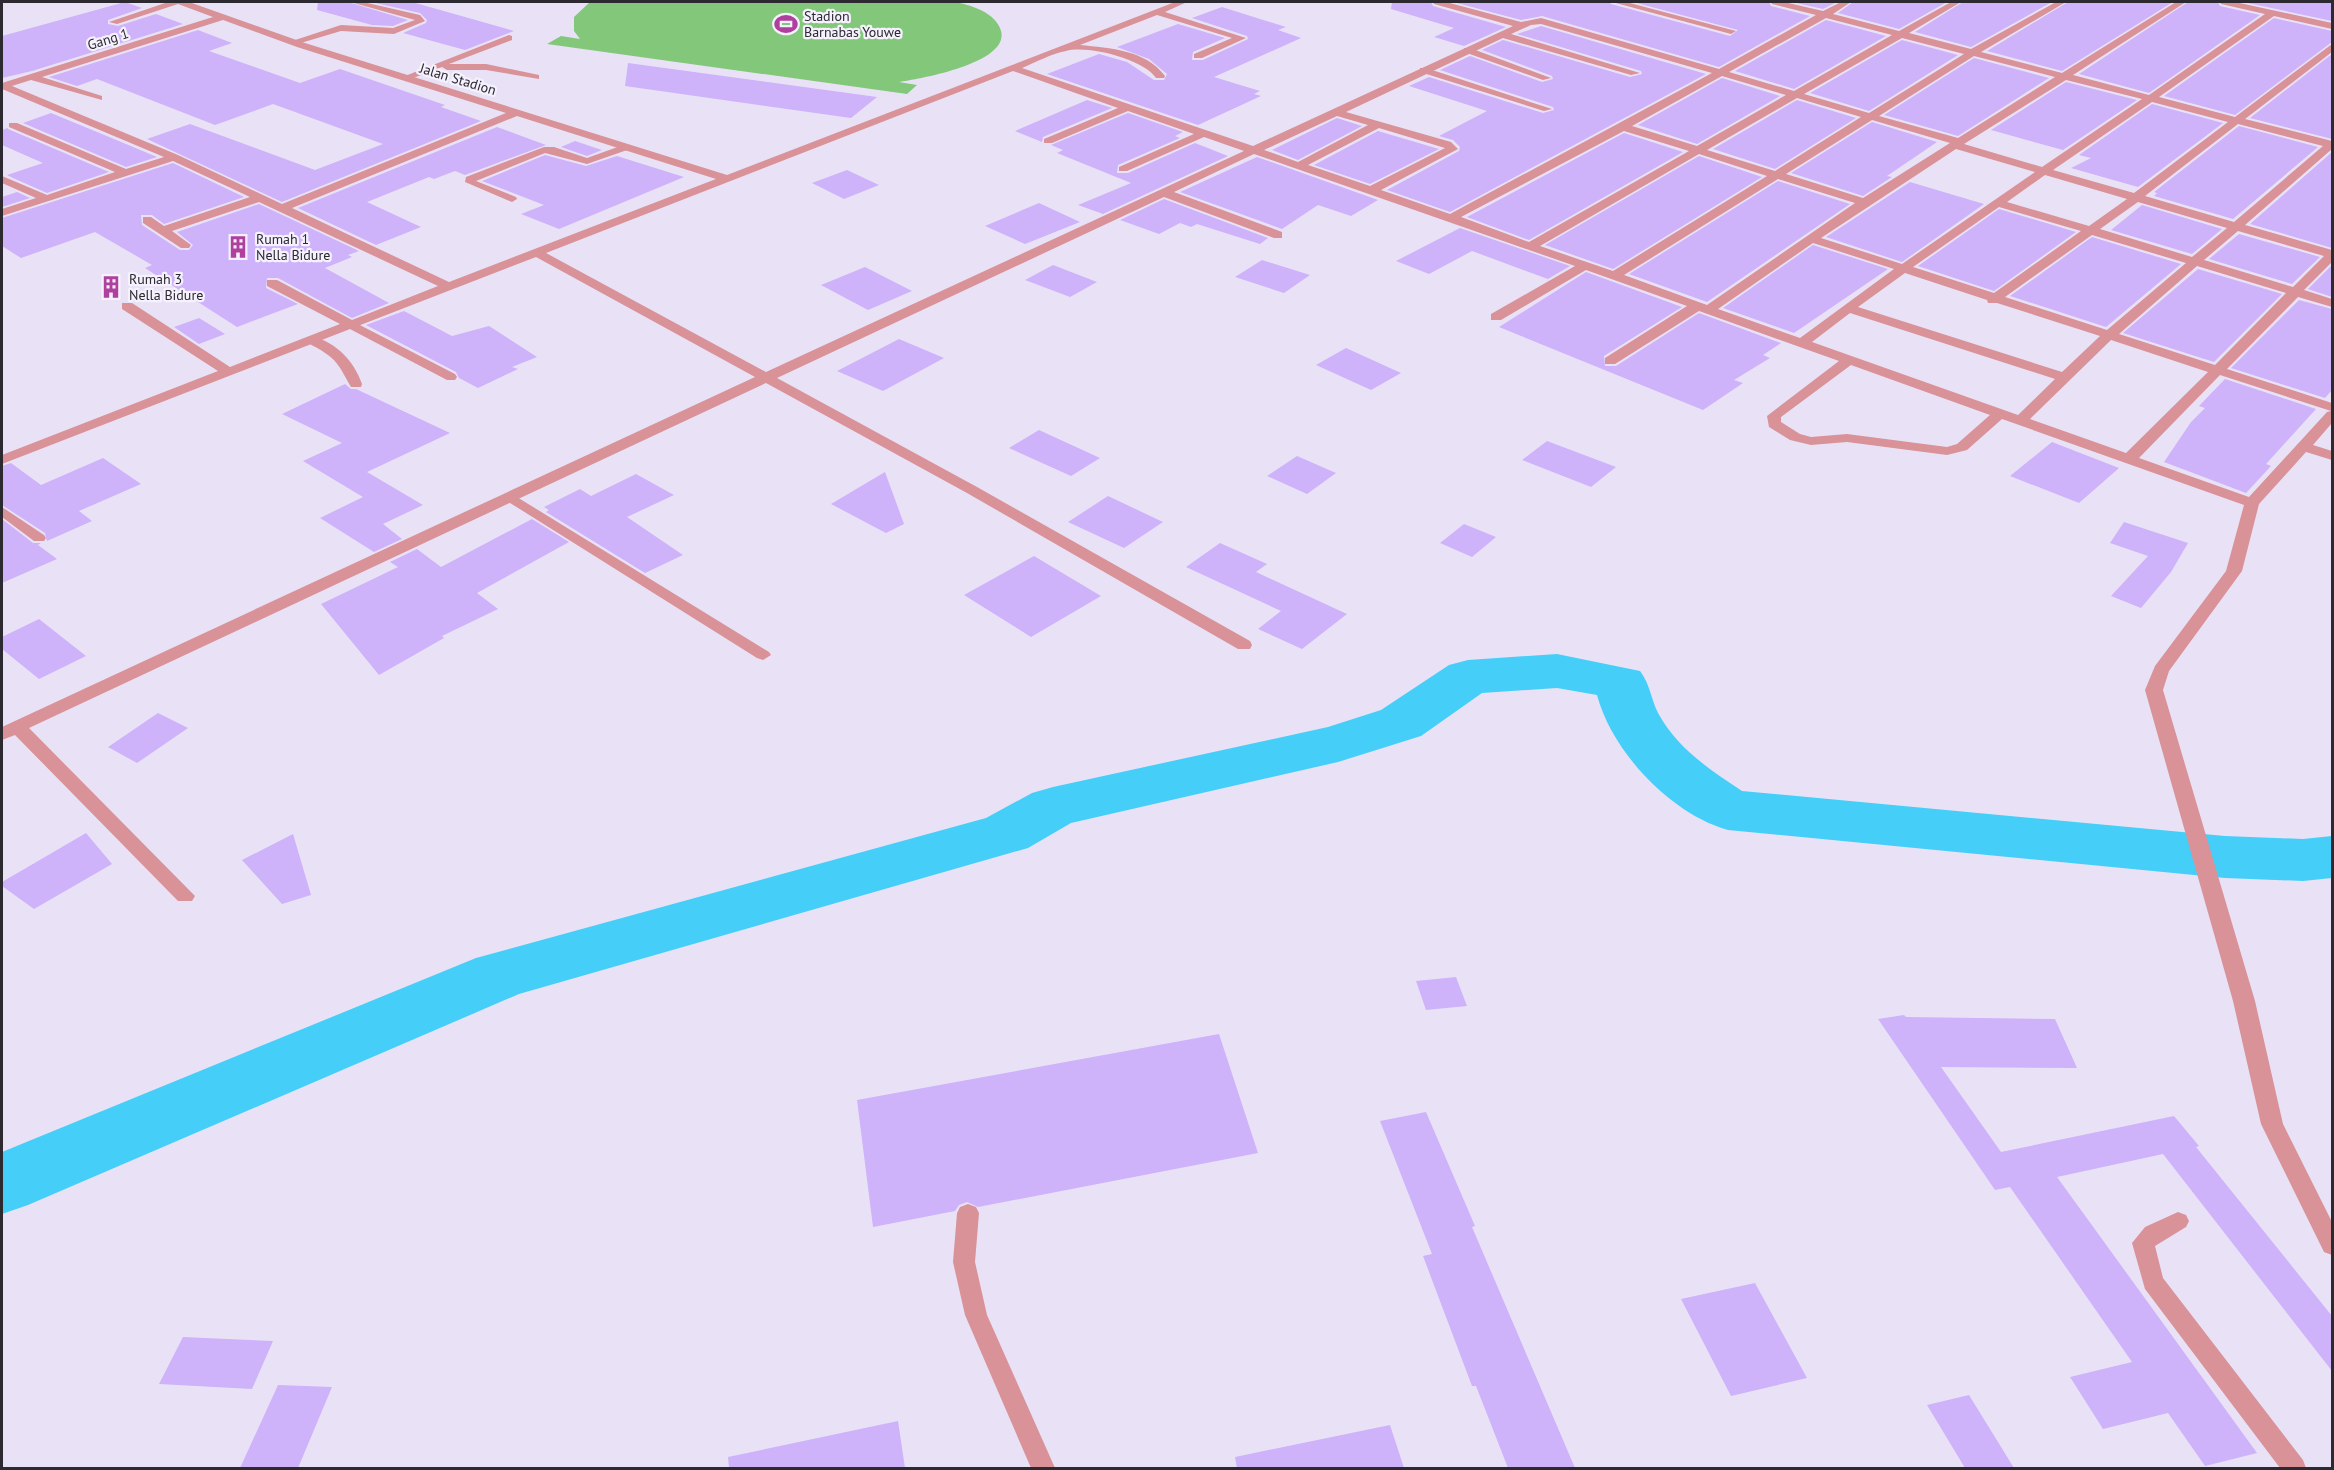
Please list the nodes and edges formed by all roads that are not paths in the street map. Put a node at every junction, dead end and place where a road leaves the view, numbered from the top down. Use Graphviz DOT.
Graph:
graph roads {
  1 [pos="179,2"];
  2 [pos="354,2"];
  3 [pos="1182,2"];
  4 [pos="1437,2"];
  5 [pos="1617,2"];
  6 [pos="1775,2"];
  7 [pos="1847,2"];
  8 [pos="1957,2"];
  9 [pos="2062,2"];
  10 [pos="2182,2"];
  11 [pos="2224,2"];
  12 [pos="1156,12"];
  13 [pos="2274,12"];
  14 [pos="1828,14"];
  15 [pos="223,17"];
  16 [pos="114,22"];
  17 [pos="238,22"];
  18 [pos="1520,25"];
  19 [pos="2332,26"];
  20 [pos="1731,32"];
  21 [pos="1902,33"];
  22 [pos="206,34"];
  23 [pos="1501,34"];
  24 [pos="509,38"];
  25 [pos="294,42"];
  26 [pos="1067,47"];
  27 [pos="2332,47"];
  28 [pos="1467,50"];
  29 [pos="1975,51"];
  30 [pos="1198,56"];
  31 [pos="431,68"];
  32 [pos="1013,68"];
  33 [pos="1423,70"];
  34 [pos="1635,73"];
  35 [pos="1722,73"];
  36 [pos="2065,75"];
  37 [pos="1160,76"];
  38 [pos="31,77"];
  39 [pos="536,77"];
  40 [pos="405,78"];
  41 [pos="1546,78"];
  42 [pos="2,86"];
  43 [pos="1793,94"];
  44 [pos="98,98"];
  45 [pos="2155,98"];
  46 [pos="1129,107"];
  47 [pos="1547,109"];
  48 [pos="518,112"];
  49 [pos="1335,112"];
  50 [pos="1871,117"];
  51 [pos="2235,121"];
  52 [pos="13,124"];
  53 [pos="1378,124"];
  54 [pos="1623,127"];
  55 [pos="1204,133"];
  56 [pos="1048,141"];
  57 [pos="1956,144"];
  58 [pos="2332,144"];
  59 [pos="626,147"];
  60 [pos="1252,150"];
  61 [pos="1699,150"];
  62 [pos="174,157"];
  63 [pos="1298,166"];
  64 [pos="1123,169"];
  65 [pos="2043,170"];
  66 [pos="126,172"];
  67 [pos="1778,175"];
  68 [pos="2,179"];
  69 [pos="729,179"];
  70 [pos="1372,190"];
  71 [pos="1163,192"];
  72 [pos="262,197"];
  73 [pos="2137,197"];
  74 [pos="45,198"];
  75 [pos="512,199"];
  76 [pos="1864,202"];
  77 [pos="1996,202"];
  78 [pos="284,207"];
  79 [pos="2,213"];
  80 [pos="1451,218"];
  81 [pos="147,220"];
  82 [pos="2236,226"];
  83 [pos="2091,229"];
  84 [pos="164,230"];
  85 [pos="1278,236"];
  86 [pos="1809,238"];
  87 [pos="185,244"];
  88 [pos="1529,247"];
  89 [pos="537,253"];
  90 [pos="2332,254"];
  91 [pos="2197,261"];
  92 [pos="1585,266"];
  93 [pos="1900,269"];
  94 [pos="1614,276"];
  95 [pos="272,283"];
  96 [pos="447,286"];
  97 [pos="2296,291"];
  98 [pos="1993,300"];
  99 [pos="2332,303"];
  100 [pos="127,306"];
  101 [pos="1702,308"];
  102 [pos="1848,308"];
  103 [pos="1496,317"];
  104 [pos="352,325"];
  105 [pos="2109,335"];
  106 [pos="312,340"];
  107 [pos="1802,343"];
  108 [pos="1849,360"];
  109 [pos="1610,361"];
  110 [pos="2221,370"];
  111 [pos="229,372"];
  112 [pos="452,377"];
  113 [pos="764,378"];
  114 [pos="2066,378"];
  115 [pos="356,384"];
  116 [pos="2332,407"];
  117 [pos="2000,413"];
  118 [pos="2332,415"];
  119 [pos="2020,420"];
  120 [pos="2303,446"];
  121 [pos="2332,456"];
  122 [pos="2130,458"];
  123 [pos="2,460"];
  124 [pos="512,498"];
  125 [pos="2252,503"];
  126 [pos="2,511"];
  127 [pos="39,538"];
  128 [pos="1244,645"];
  129 [pos="763,655"];
  130 [pos="9,730"];
  131 [pos="185,896"];
  132 [pos="968,1213"];
  133 [pos="2178,1221"];
  134 [pos="2332,1245"];
  135 [pos="1043,1468"];
  136 [pos="2294,1468"];
  1 -- 15 [label="street, Jalan Stadion"];
  1 -- 16 [label="street"];
  2 -- 25 [label="lane"];
  3 -- 12 [label="street"];
  4 -- 18 [label="street"];
  5 -- 20 [label="street"];
  6 -- 14 [label="street"];
  7 -- 14 [label="street"];
  8 -- 21 [label="street"];
  9 -- 29 [label="street"];
  10 -- 36 [label="street"];
  11 -- 13 [label="street"];
  12 -- 26 [label="street"];
  12 -- 30 [label="street"];
  13 -- 19 [label="street"];
  13 -- 45 [label="street"];
  14 -- 21 [label="street"];
  14 -- 35 [label="street"];
  15 -- 17 [label="street, Jalan Stadion"];
  15 -- 38 [label="street, Gang 1"];
  17 -- 22 [label="street"];
  17 -- 25 [label="street, Jalan Stadion"];
  18 -- 23 [label="street"];
  18 -- 35 [label="street"];
  21 -- 29 [label="street"];
  21 -- 43 [label="street"];
  23 -- 28 [label="street"];
  23 -- 34 [label="street"];
  24 -- 31 [label="lane"];
  25 -- 40 [label="street, Jalan Stadion"];
  26 -- 32 [label="street"];
  26 -- 37 [label="street"];
  27 -- 51 [label="street"];
  28 -- 33 [label="street"];
  28 -- 41 [label="lane"];
  29 -- 36 [label="street"];
  29 -- 50 [label="street"];
  31 -- 39 [label="lane"];
  31 -- 40 [label="lane"];
  32 -- 46 [label="street"];
  32 -- 69 [label="street"];
  33 -- 47 [label="lane"];
  33 -- 49 [label="street"];
  35 -- 43 [label="street"];
  35 -- 54 [label="street"];
  36 -- 45 [label="street"];
  36 -- 57 [label="street"];
  38 -- 42 [label="street, Gang 1"];
  38 -- 44 [label="street"];
  40 -- 48 [label="street, Jalan Stadion"];
  42 -- 62 [label="street"];
  43 -- 50 [label="street"];
  43 -- 61 [label="street"];
  45 -- 51 [label="street"];
  45 -- 65 [label="street"];
  46 -- 55 [label="street"];
  46 -- 56 [label="street"];
  48 -- 59 [label="street, Jalan Stadion"];
  48 -- 78 [label="street"];
  49 -- 53 [label="street"];
  49 -- 60 [label="street"];
  50 -- 57 [label="street"];
  50 -- 67 [label="street"];
  51 -- 58 [label="street"];
  51 -- 73 [label="street"];
  52 -- 66 [label="street"];
  53 -- 63 [label="street"];
  53 -- 70 [label="street"];
  54 -- 61 [label="street"];
  54 -- 80 [label="street"];
  55 -- 60 [label="street"];
  55 -- 64 [label="street"];
  57 -- 65 [label="street"];
  57 -- 76 [label="street"];
  58 -- 82 [label="street"];
  59 -- 69 [label="street, Jalan Stadion"];
  59 -- 75 [label="lane"];
  60 -- 63 [label="street"];
  60 -- 71 [label="street"];
  61 -- 67 [label="street"];
  61 -- 88 [label="street"];
  62 -- 66 [label="street"];
  62 -- 72 [label="street"];
  63 -- 70 [label="street"];
  65 -- 73 [label="street"];
  65 -- 77 [label="street"];
  66 -- 74 [label="street"];
  67 -- 76 [label="street"];
  67 -- 94 [label="street"];
  68 -- 74 [label="street"];
  69 -- 89 [label="street"];
  70 -- 80 [label="street"];
  71 -- 85 [label="street"];
  71 -- 113 [label="street"];
  72 -- 78 [label="street"];
  72 -- 84 [label="street"];
  73 -- 82 [label="street"];
  73 -- 83 [label="street"];
  74 -- 79 [label="street"];
  76 -- 86 [label="street"];
  77 -- 83 [label="street"];
  77 -- 93 [label="street"];
  78 -- 96 [label="street"];
  80 -- 88 [label="street"];
  81 -- 84 [label="street"];
  82 -- 90 [label="street"];
  82 -- 91 [label="street"];
  83 -- 91 [label="street"];
  83 -- 98 [label="street"];
  84 -- 87 [label="street"];
  86 -- 93 [label="street"];
  86 -- 101 [label="street"];
  88 -- 92 [label="street"];
  89 -- 96 [label="street"];
  89 -- 113 [label="street"];
  90 -- 97 [label="street"];
  91 -- 97 [label="street"];
  91 -- 105 [label="street"];
  92 -- 94 [label="street"];
  92 -- 103 [label="street"];
  93 -- 98 [label="street"];
  93 -- 102 [label="street"];
  94 -- 101 [label="street"];
  95 -- 104 [label="street"];
  96 -- 104 [label="street"];
  97 -- 99 [label="street"];
  97 -- 110 [label="street"];
  98 -- 105 [label="street"];
  100 -- 111 [label="street"];
  101 -- 107 [label="street"];
  101 -- 109 [label="street"];
  102 -- 107 [label="street"];
  102 -- 114 [label="street"];
  104 -- 106 [label="street"];
  104 -- 112 [label="lane"];
  105 -- 110 [label="street"];
  105 -- 114 [label="street"];
  106 -- 111 [label="street"];
  106 -- 115 [label="lane"];
  107 -- 108 [label="street"];
  108 -- 117 [label="street"];
  108 -- 117 [label="street"];
  110 -- 116 [label="street"];
  110 -- 122 [label="street"];
  111 -- 123 [label="street"];
  113 -- 124 [label="street"];
  113 -- 128 [label="street"];
  114 -- 119 [label="street"];
  117 -- 119 [label="street"];
  118 -- 120 [label="street"];
  119 -- 122 [label="street"];
  120 -- 121 [label="street"];
  120 -- 125 [label="street"];
  122 -- 125 [label="street"];
  124 -- 129 [label="lane"];
  124 -- 130 [label="street"];
  125 -- 134 [label="street"];
  126 -- 127 [label="lane"];
  130 -- 131 [label="street"];
  132 -- 135 [label="lane"];
  133 -- 136 [label="lane"];
}
